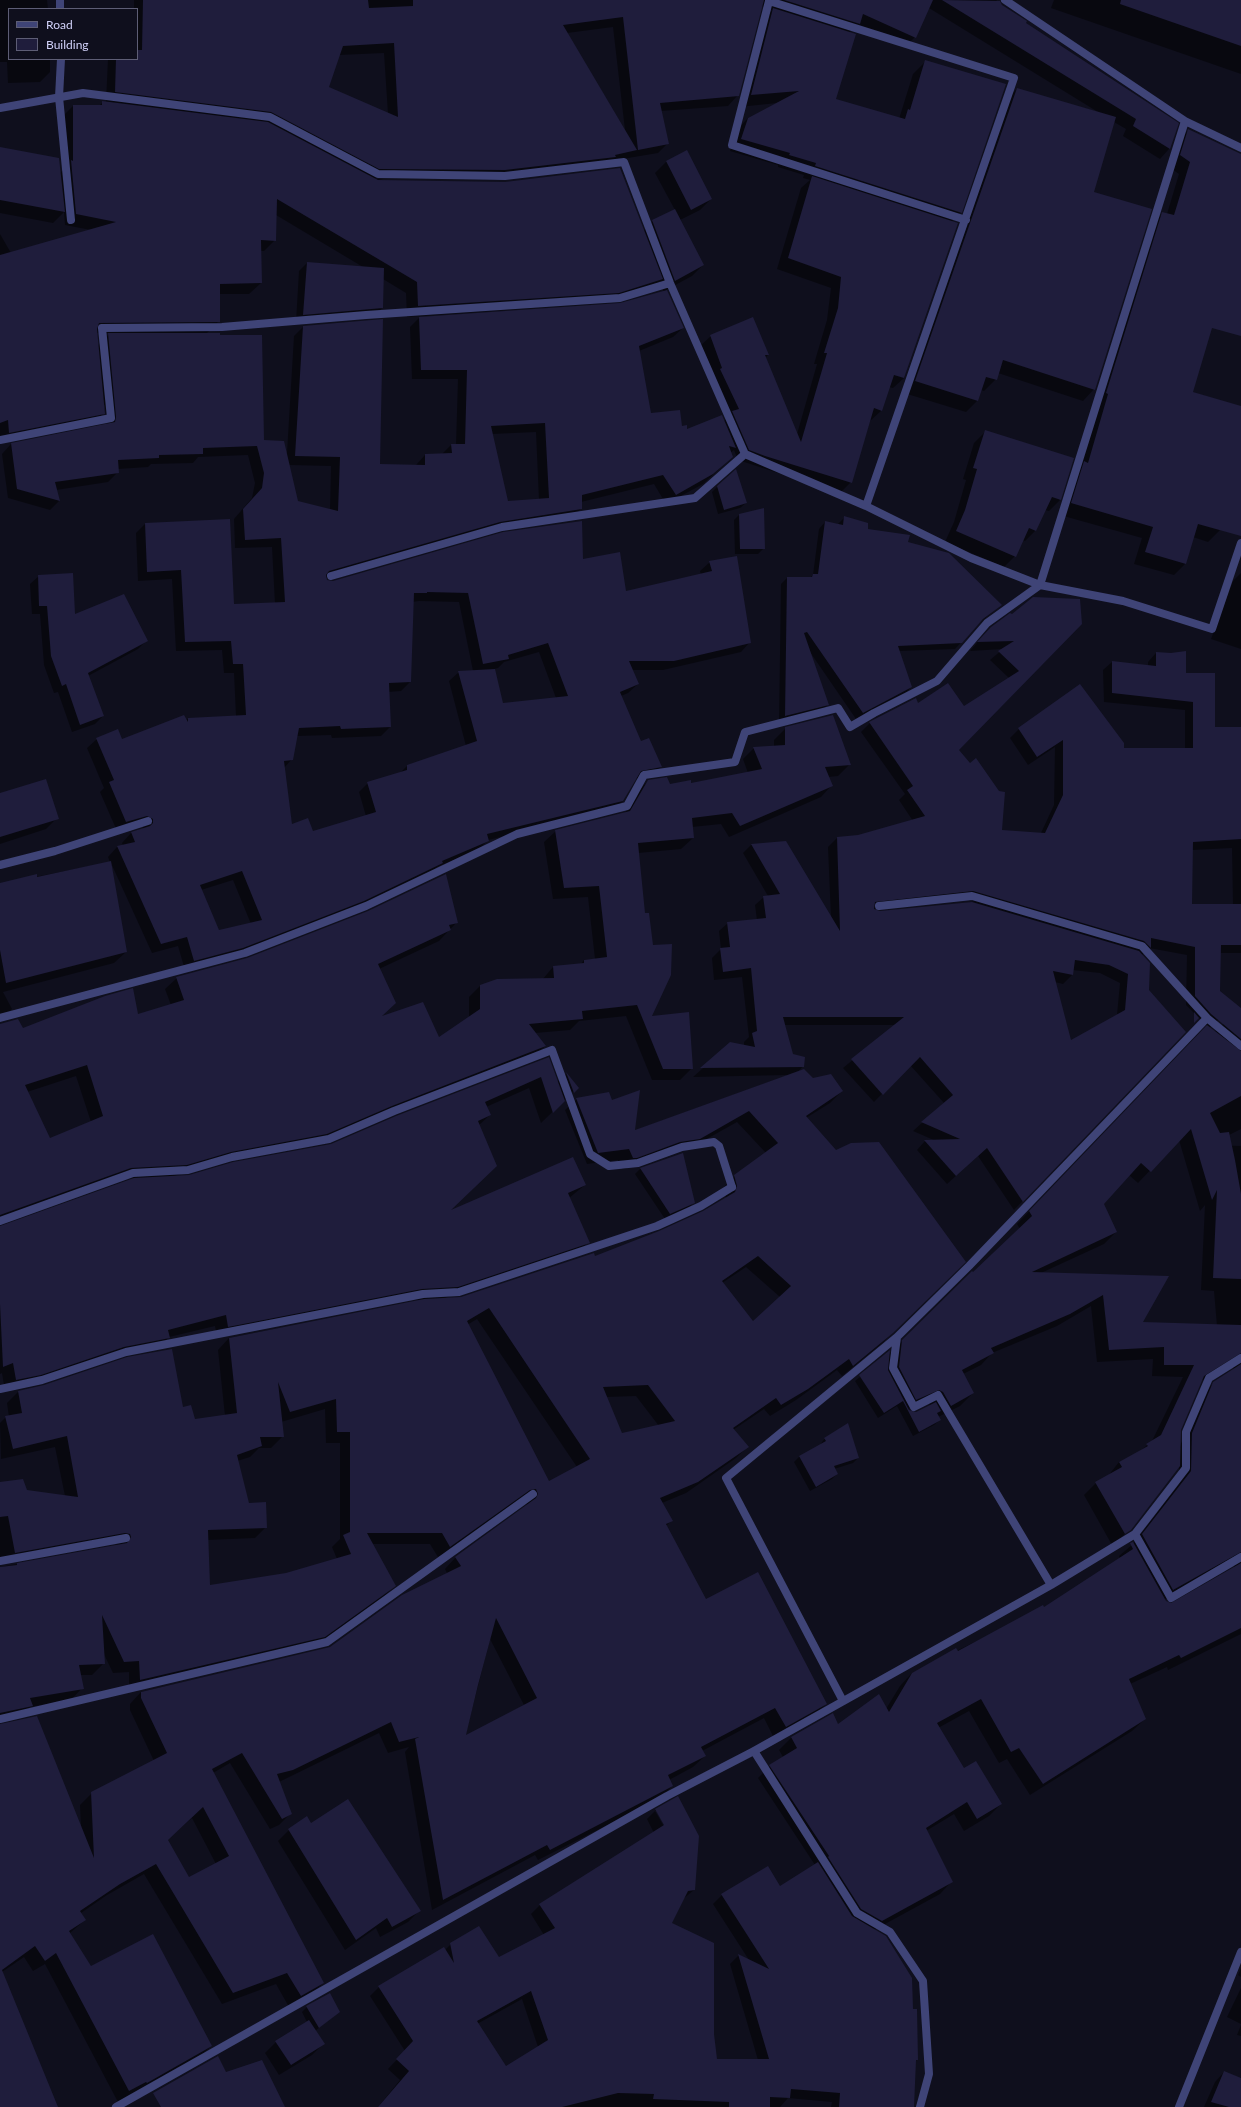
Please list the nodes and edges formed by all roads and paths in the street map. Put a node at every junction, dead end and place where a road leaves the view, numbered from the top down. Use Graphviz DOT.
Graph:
graph roads {
  1 [pos="1005,0"];
  2 [pos="61,60"];
  3 [pos="59,97"];
  4 [pos="0,108"];
  5 [pos="1185,121"];
  6 [pos="1241,148"];
  7 [pos="71,220"];
  8 [pos="966,220"];
  9 [pos="670,283"];
  10 [pos="0,440"];
  11 [pos="745,454"];
  12 [pos="866,506"];
  13 [pos="1241,542"];
  14 [pos="1239,557"];
  15 [pos="331,576"];
  16 [pos="1040,585"];
  17 [pos="148,821"];
  18 [pos="0,865"];
  19 [pos="879,906"];
  20 [pos="0,1018"];
  21 [pos="1207,1018"];
  22 [pos="1241,1046"];
  23 [pos="0,1221"];
  24 [pos="897,1337"];
  25 [pos="1241,1358"];
  26 [pos="0,1388"];
  27 [pos="533,1494"];
  28 [pos="1135,1534"];
  29 [pos="126,1538"];
  30 [pos="1241,1557"];
  31 [pos="0,1561"];
  32 [pos="1051,1585"];
  33 [pos="843,1702"];
  34 [pos="0,1719"];
  35 [pos="754,1751"];
  36 [pos="1241,1952"];
  37 [pos="116,2107"];
  38 [pos="920,2107"];
  39 [pos="1179,2107"];
  1 -- 5 [label="street"];
  2 -- 3 [label="street"];
  3 -- 4 [label="street"];
  3 -- 7 [label="street"];
  3 -- 9 [label="street"];
  5 -- 6 [label="street"];
  5 -- 16 [label="street"];
  8 -- 8 [label="street"];
  8 -- 12 [label="street"];
  9 -- 10 [label="street"];
  9 -- 11 [label="street"];
  11 -- 12 [label="street"];
  11 -- 15 [label="street"];
  12 -- 16 [label="street"];
  13 -- 14 [label="street"];
  14 -- 16 [label="street"];
  16 -- 20 [label="street"];
  17 -- 18 [label="street"];
  19 -- 21 [label="street"];
  21 -- 22 [label="street"];
  21 -- 24 [label="street"];
  23 -- 26 [label="street"];
  24 -- 32 [label="street"];
  24 -- 33 [label="street"];
  25 -- 28 [label="street"];
  27 -- 34 [label="street"];
  28 -- 30 [label="street"];
  28 -- 32 [label="street"];
  29 -- 31 [label="street"];
  32 -- 33 [label="street"];
  33 -- 35 [label="street"];
  35 -- 37 [label="street"];
  35 -- 38 [label="street"];
  36 -- 39 [label="street"];
}
